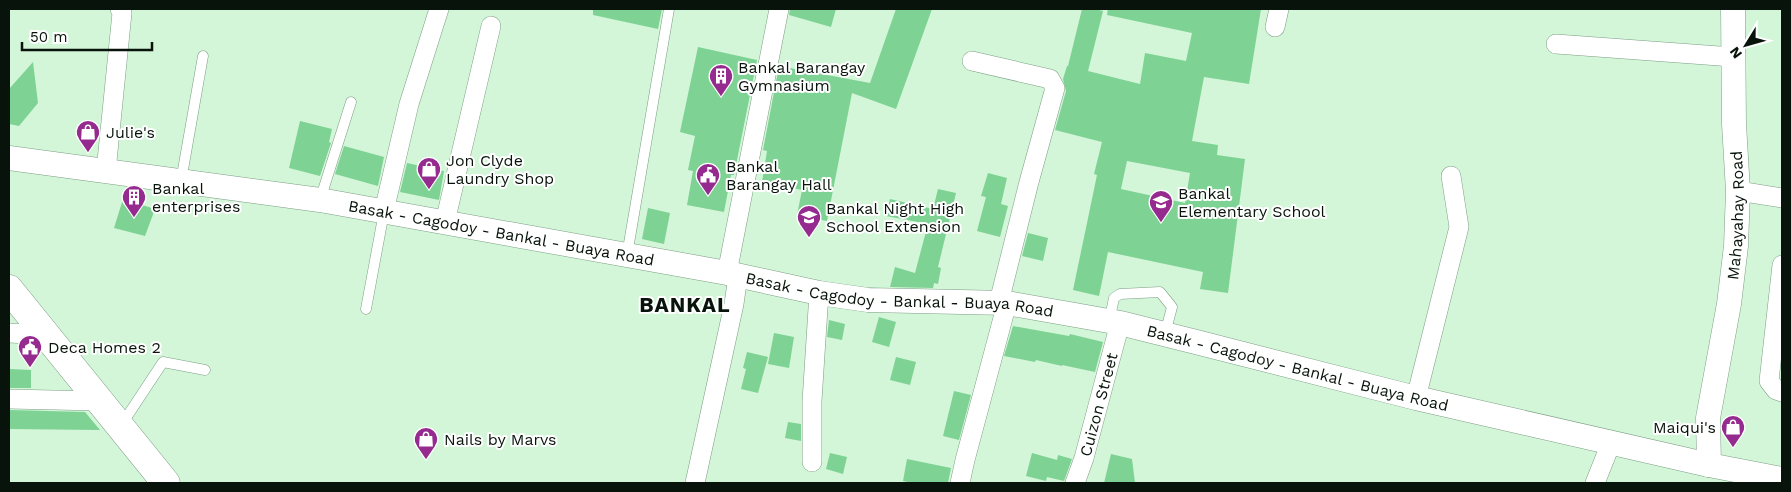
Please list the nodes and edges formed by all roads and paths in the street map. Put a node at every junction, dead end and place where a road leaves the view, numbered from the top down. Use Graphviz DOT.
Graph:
graph roads {
  1 [pos="120,9"];
  2 [pos="438,9"];
  3 [pos="669,9"];
  4 [pos="779,9"];
  5 [pos="1733,9"];
  6 [pos="490,26"];
  7 [pos="1556,44"];
  8 [pos="203,56"];
  9 [pos="1733,57"];
  10 [pos="972,61"];
  11 [pos="351,102"];
  12 [pos="9,158"];
  13 [pos="106,172"];
  14 [pos="1451,176"];
  15 [pos="181,181"];
  16 [pos="1738,192"];
  17 [pos="1782,198"];
  18 [pos="320,200"];
  19 [pos="384,211"];
  20 [pos="445,222"];
  21 [pos="627,256"];
  22 [pos="1782,265"];
  23 [pos="732,274"];
  24 [pos="9,289"];
  25 [pos="1781,290"];
  26 [pos="819,293"];
  27 [pos="1003,303"];
  28 [pos="366,309"];
  29 [pos="1115,322"];
  30 [pos="9,333"];
  31 [pos="46,334"];
  32 [pos="1166,334"];
  33 [pos="205,370"];
  34 [pos="1782,392"];
  35 [pos="1416,398"];
  36 [pos="9,399"];
  37 [pos="98,401"];
  38 [pos="1708,418"];
  39 [pos="120,427"];
  40 [pos="1611,443"];
  41 [pos="1677,457"];
  42 [pos="812,462"];
  43 [pos="1709,465"];
  44 [pos="1782,479"];
  45 [pos="166,483"];
  46 [pos="695,483"];
  47 [pos="960,483"];
  48 [pos="1075,483"];
  49 [pos="1595,483"];
  1 -- 13 [label="street"];
  2 -- 19 [label="street"];
  3 -- 21 [label="lane"];
  4 -- 23 [label="street"];
  5 -- 9 [label="street, Mahayahay Road"];
  6 -- 20 [label="street"];
  7 -- 9 [label="street"];
  8 -- 15 [label="lane"];
  9 -- 16 [label="street, Mahayahay Road"];
  10 -- 27 [label="street"];
  11 -- 18 [label="lane"];
  12 -- 13 [label="street, Basak - Cagodoy - Bankal - Buaya Road"];
  13 -- 15 [label="street, Basak - Cagodoy - Bankal - Buaya Road"];
  14 -- 35 [label="street"];
  15 -- 18 [label="street, Basak - Cagodoy - Bankal - Buaya Road"];
  16 -- 17 [label="street"];
  16 -- 38 [label="street, Mahayahay Road"];
  18 -- 19 [label="street, Basak - Cagodoy - Bankal - Buaya Road"];
  19 -- 20 [label="street, Basak - Cagodoy - Bankal - Buaya Road"];
  19 -- 28 [label="lane"];
  20 -- 21 [label="street, Basak - Cagodoy - Bankal - Buaya Road"];
  21 -- 23 [label="street, Basak - Cagodoy - Bankal - Buaya Road"];
  22 -- 25 [label="street"];
  23 -- 26 [label="street, Basak - Cagodoy - Bankal - Buaya Road"];
  23 -- 46 [label="street"];
  24 -- 31 [label="main road"];
  25 -- 34 [label="street"];
  26 -- 27 [label="street, Basak - Cagodoy - Bankal - Buaya Road"];
  26 -- 42 [label="street"];
  27 -- 29 [label="street, Basak - Cagodoy - Bankal - Buaya Road"];
  27 -- 47 [label="street"];
  29 -- 32 [label="street, Basak - Cagodoy - Bankal - Buaya Road"];
  29 -- 32 [label="lane"];
  29 -- 48 [label="street, Cuizon Street"];
  30 -- 31 [label="street"];
  31 -- 37 [label="main road"];
  32 -- 35 [label="street, Basak - Cagodoy - Bankal - Buaya Road"];
  33 -- 39 [label="lane"];
  35 -- 40 [label="street, Basak - Cagodoy - Bankal - Buaya Road"];
  36 -- 37 [label="street"];
  37 -- 39 [label="main road"];
  38 -- 41 [label="street, Mahayahay Road"];
  38 -- 43 [label="street, Mahayahay Road"];
  39 -- 45 [label="main road"];
  40 -- 41 [label="street, Basak - Cagodoy - Bankal - Buaya Road"];
  40 -- 49 [label="street"];
  41 -- 43 [label="street, Basak - Cagodoy - Bankal - Buaya Road"];
  43 -- 44 [label="street, Basak - Cagodoy - Bankal - Buaya Road"];
}
